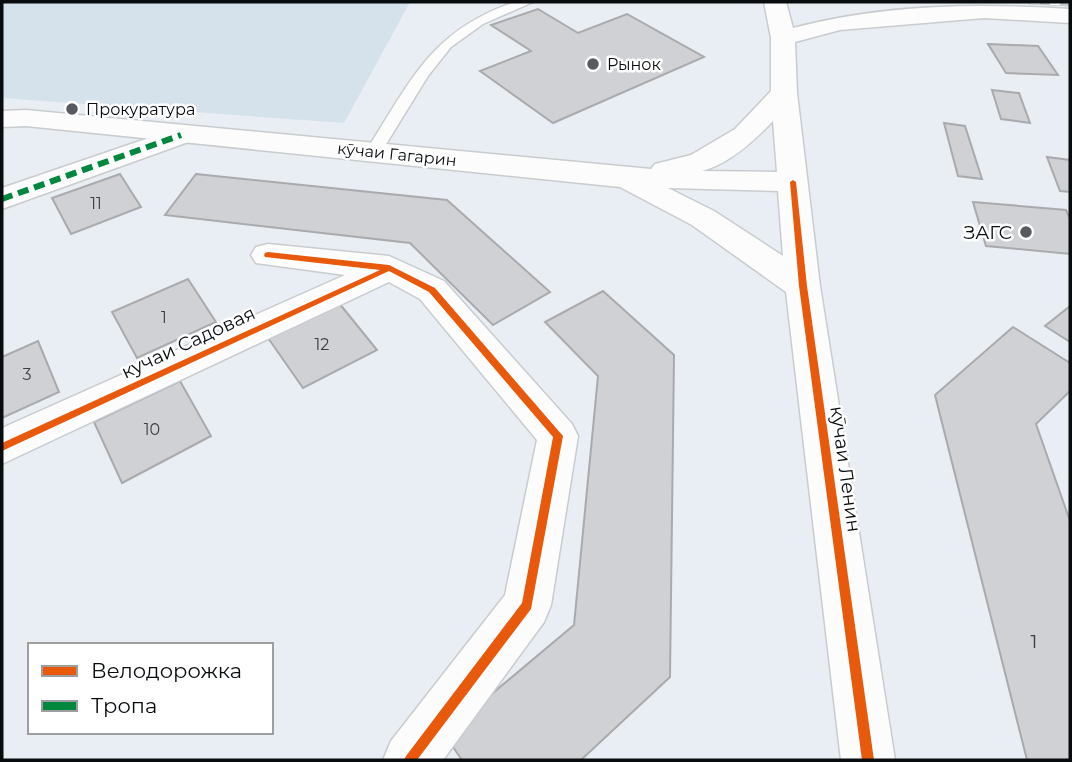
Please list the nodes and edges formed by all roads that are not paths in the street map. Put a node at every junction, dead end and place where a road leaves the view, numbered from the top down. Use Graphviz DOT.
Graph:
graph roads {
  1 [pos="527,2"];
  2 [pos="775,2"];
  3 [pos="1070,16"];
  4 [pos="783,38"];
  5 [pos="783,93"];
  6 [pos="2,119"];
  7 [pos="181,135"];
  8 [pos="374,151"];
  9 [pos="625,178"];
  10 [pos="793,182"];
  11 [pos="2,199"];
  12 [pos="268,255"];
  13 [pos="389,268"];
  14 [pos="803,286"];
  15 [pos="2,447"];
  16 [pos="410,760"];
  17 [pos="868,760"];
  1 -- 8 [label="lane"];
  2 -- 4 [label="main road, кӯчаи Ленин"];
  3 -- 4 [label="main road"];
  4 -- 5 [label="main road, кӯчаи Ленин"];
  5 -- 9 [label="main road"];
  5 -- 10 [label="main road, кӯчаи Ленин"];
  6 -- 7 [label="main road, кӯчаи Гагарин"];
  7 -- 8 [label="main road, кӯчаи Гагарин"];
  7 -- 11 [label="main road"];
  8 -- 9 [label="main road, кӯчаи Гагарин"];
  9 -- 10 [label="main road, кӯчаи Гагарин"];
  9 -- 14 [label="main road"];
  10 -- 14 [label="main road, кӯчаи Ленин"];
  12 -- 13 [label="main road"];
  13 -- 15 [label="main road, кучаи Садовая"];
  13 -- 16 [label="main road"];
  14 -- 17 [label="main road, кӯчаи Ленин"];
}
